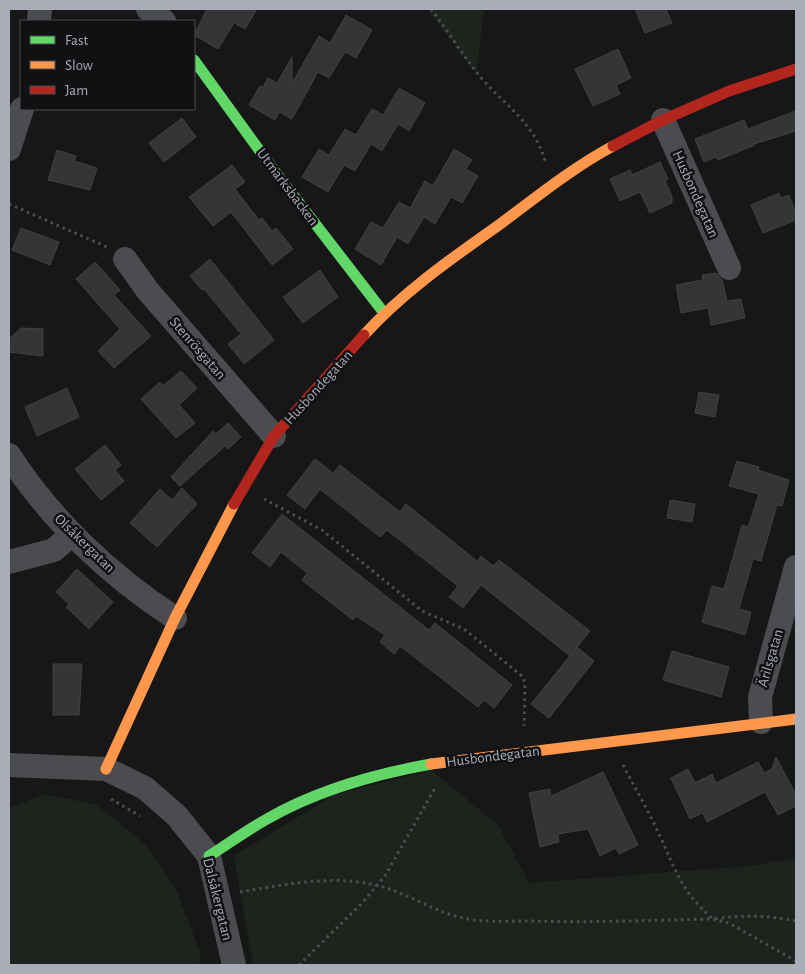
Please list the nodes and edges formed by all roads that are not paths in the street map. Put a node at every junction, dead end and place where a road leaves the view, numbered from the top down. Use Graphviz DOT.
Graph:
graph roads {
  1 [pos="148,9"];
  2 [pos="163,20"];
  3 [pos="195,61"];
  4 [pos="796,69"];
  5 [pos="22,110"];
  6 [pos="663,120"];
  7 [pos="9,149"];
  8 [pos="125,259"];
  9 [pos="729,268"];
  10 [pos="384,313"];
  11 [pos="274,436"];
  12 [pos="9,455"];
  13 [pos="72,534"];
  14 [pos="9,562"];
  15 [pos="796,566"];
  16 [pos="175,618"];
  17 [pos="796,719"];
  18 [pos="761,722"];
  19 [pos="9,765"];
  20 [pos="106,769"];
  21 [pos="210,856"];
  22 [pos="234,965"];
  1 -- 2 [label="street"];
  3 -- 10 [label="street, Utmarksbacken"];
  4 -- 6 [label="street, Husbondegatan"];
  5 -- 7 [label="street"];
  6 -- 9 [label="street, Husbondegatan"];
  6 -- 10 [label="street, Husbondegatan"];
  8 -- 11 [label="street, Stenrösgatan"];
  10 -- 11 [label="street, Husbondegatan"];
  11 -- 16 [label="street, Husbondegatan"];
  12 -- 13 [label="street, Olsåkergatan"];
  13 -- 14 [label="street"];
  13 -- 16 [label="street, Olsåkergatan"];
  15 -- 18 [label="street, Ärilsgatan"];
  16 -- 20 [label="street, Husbondegatan"];
  17 -- 18 [label="street, Husbondegatan"];
  18 -- 21 [label="street, Husbondegatan"];
  19 -- 20 [label="street, Dalsåkergatan"];
  20 -- 21 [label="street, Dalsåkergatan"];
  21 -- 22 [label="street, Dalsåkergatan"];
}
